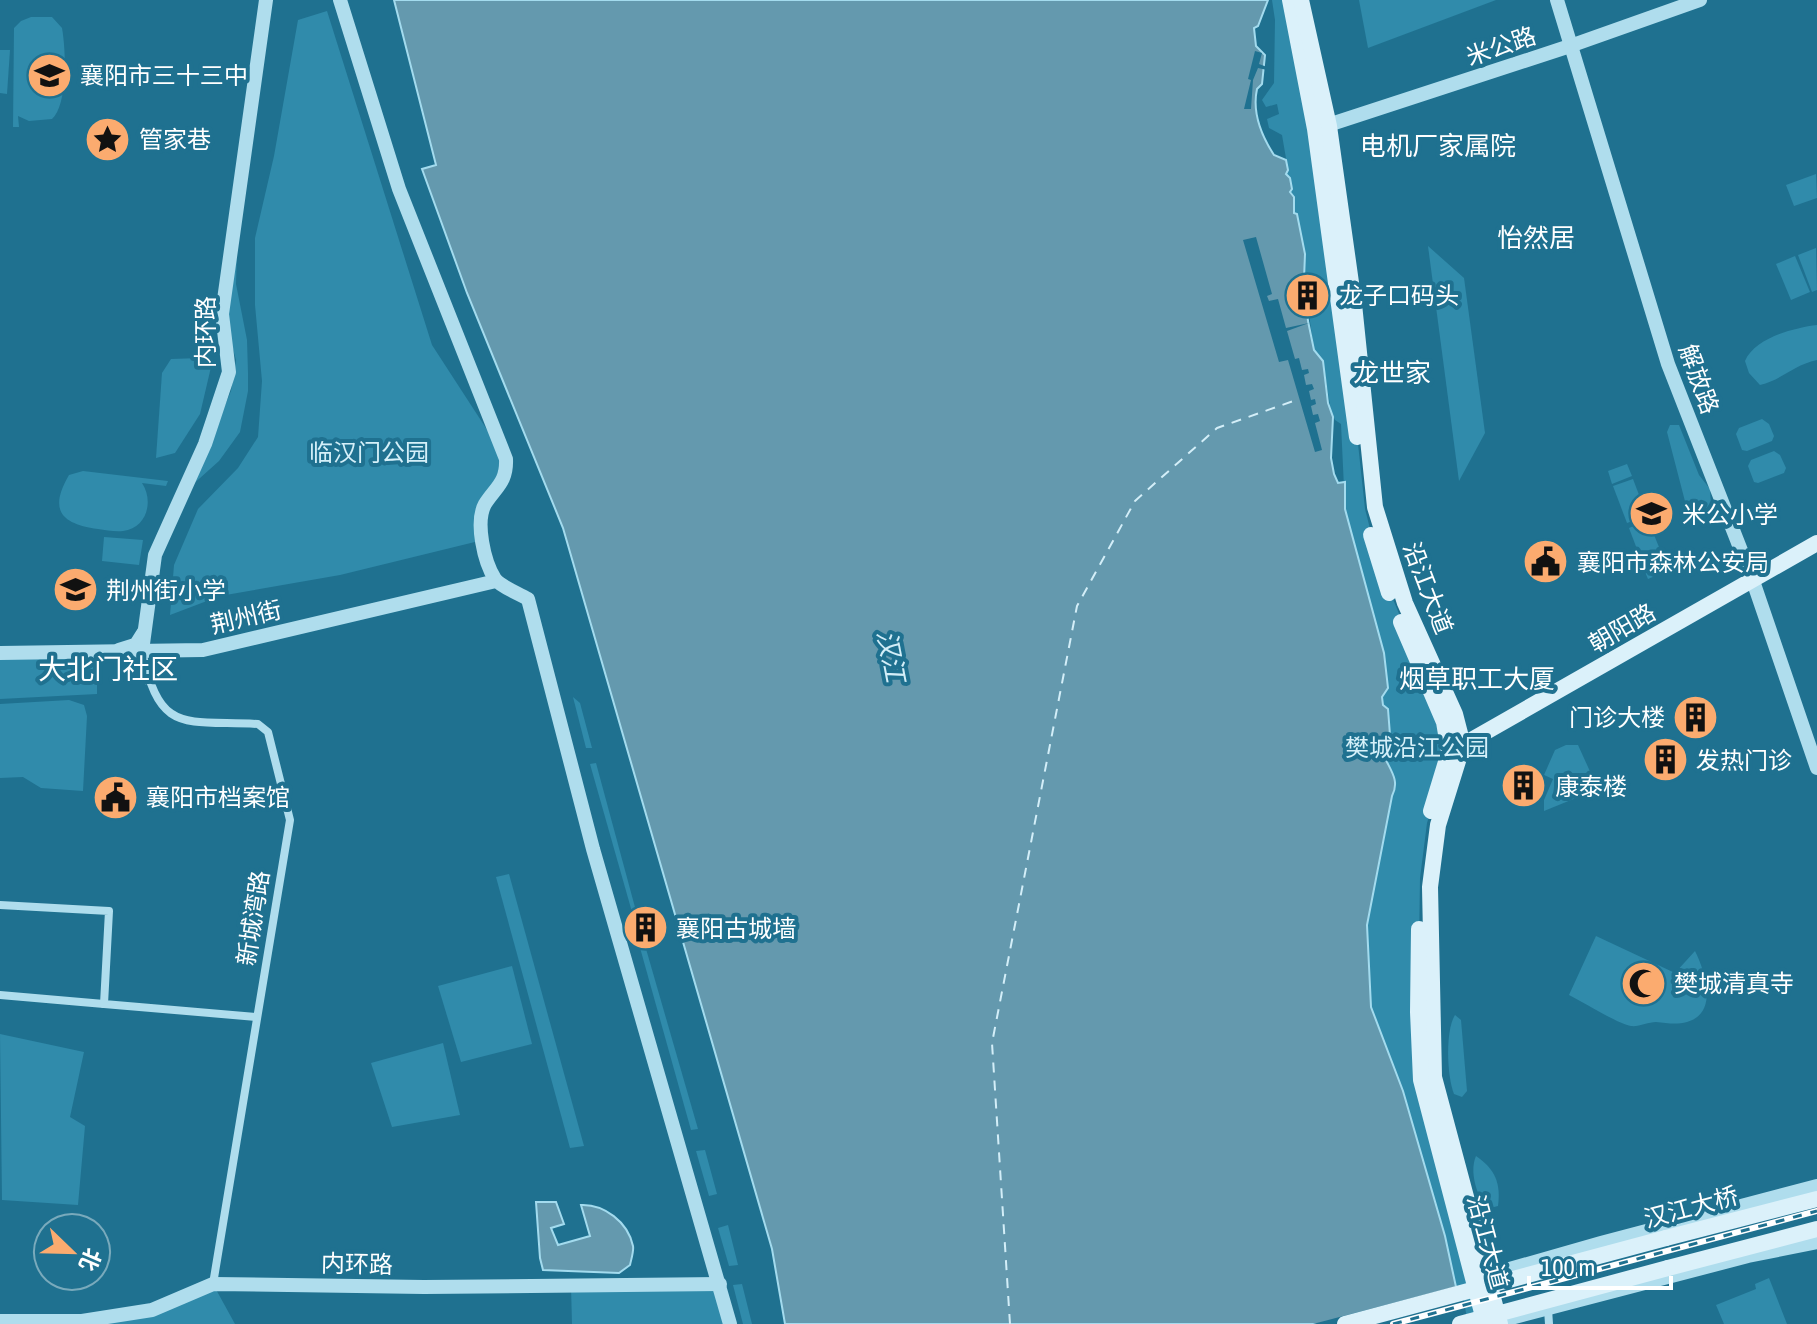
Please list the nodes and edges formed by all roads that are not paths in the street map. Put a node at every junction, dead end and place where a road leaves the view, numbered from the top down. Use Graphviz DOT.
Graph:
graph roads {
  1 [pos="266,0"];
  2 [pos="340,0"];
  3 [pos="1290,0"];
  4 [pos="1301,0"];
  5 [pos="1557,0"];
  6 [pos="1700,0"];
  7 [pos="1570,46"];
  8 [pos="1322,128"];
  9 [pos="1817,543"];
  10 [pos="496,581"];
  11 [pos="1753,581"];
  12 [pos="145,624"];
  13 [pos="142,651"];
  14 [pos="105,652"];
  15 [pos="0,653"];
  16 [pos="149,685"];
  17 [pos="1456,749"];
  18 [pos="1817,768"];
  19 [pos="0,905"];
  20 [pos="0,995"];
  21 [pos="104,1004"];
  22 [pos="257,1017"];
  23 [pos="1817,1186"];
  24 [pos="1817,1199"];
  25 [pos="1817,1229"];
  26 [pos="1817,1242"];
  27 [pos="1480,1277"];
  28 [pos="213,1284"];
  29 [pos="720,1284"];
  30 [pos="1548,1316"];
  31 [pos="0,1321"];
  32 [pos="1493,1323"];
  33 [pos="730,1324"];
  34 [pos="1345,1324"];
  35 [pos="1460,1324"];
  1 -- 12 [label="street, 内环路"];
  2 -- 10 [label="street"];
  3 -- 8 [label="main road, 沿江大道"];
  4 -- 8 [label="main road, 沿江大道"];
  5 -- 7 [label="street, 解放路"];
  6 -- 7 [label="street, 米公路"];
  7 -- 8 [label="street, 米公路"];
  7 -- 11 [label="street, 解放路"];
  8 -- 17 [label="main road, 沿江大道"];
  9 -- 11 [label="main road, 朝阳路"];
  10 -- 13 [label="street, 荆州街"];
  10 -- 29 [label="street"];
  11 -- 17 [label="main road, 朝阳路"];
  11 -- 18 [label="street, 解放路"];
  12 -- 13 [label="street, 内环路"];
  12 -- 14 [label="street"];
  13 -- 14 [label="street, 荆州街"];
  13 -- 16 [label="street, 新城湾路"];
  14 -- 15 [label="street, 荆州街"];
  14 -- 16 [label="street"];
  16 -- 22 [label="street, 新城湾路"];
  17 -- 27 [label="main road, 沿江大道"];
  19 -- 21 [label="street"];
  20 -- 21 [label="street"];
  21 -- 22 [label="street"];
  22 -- 28 [label="street, 新城湾路"];
  23 -- 27 [label="street"];
  24 -- 34 [label="main road, 汉江大桥, bridge"];
  25 -- 35 [label="main road, bridge"];
  26 -- 30 [label="street"];
  27 -- 32 [label="main road, 沿江大道"];
  28 -- 29 [label="street, 内环路"];
  28 -- 31 [label="street, 内环路"];
  29 -- 33 [label="street"];
  30 -- 32 [label="street"];
}
